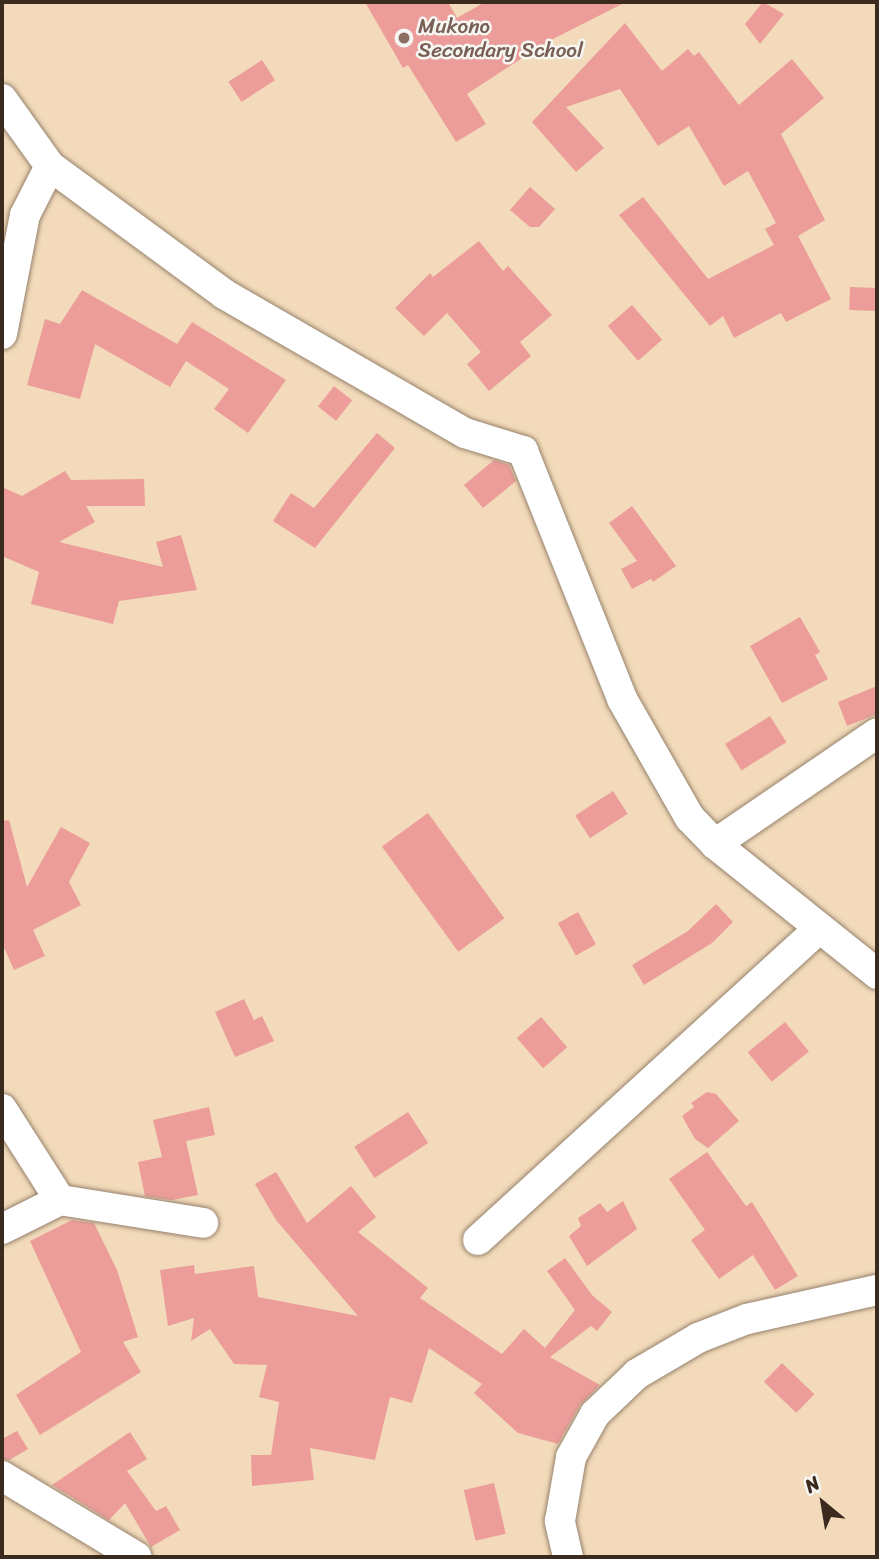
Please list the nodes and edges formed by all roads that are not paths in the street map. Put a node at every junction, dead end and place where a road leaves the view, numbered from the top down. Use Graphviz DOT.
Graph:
graph roads {
  1 [pos="2,99"];
  2 [pos="50,166"];
  3 [pos="2,334"];
  4 [pos="877,733"];
  5 [pos="715,844"];
  6 [pos="818,930"];
  7 [pos="877,974"];
  8 [pos="2,1109"];
  9 [pos="60,1200"];
  10 [pos="203,1223"];
  11 [pos="2,1229"];
  12 [pos="478,1240"];
  13 [pos="877,1290"];
  14 [pos="2,1476"];
  15 [pos="136,1557"];
  16 [pos="568,1557"];
  1 -- 2 [label="street"];
  2 -- 3 [label="street"];
  2 -- 5 [label="street"];
  4 -- 5 [label="street"];
  5 -- 6 [label="street"];
  6 -- 7 [label="street"];
  6 -- 12 [label="street"];
  8 -- 9 [label="street"];
  9 -- 10 [label="street"];
  9 -- 11 [label="street"];
  13 -- 16 [label="street"];
  14 -- 15 [label="street"];
}
